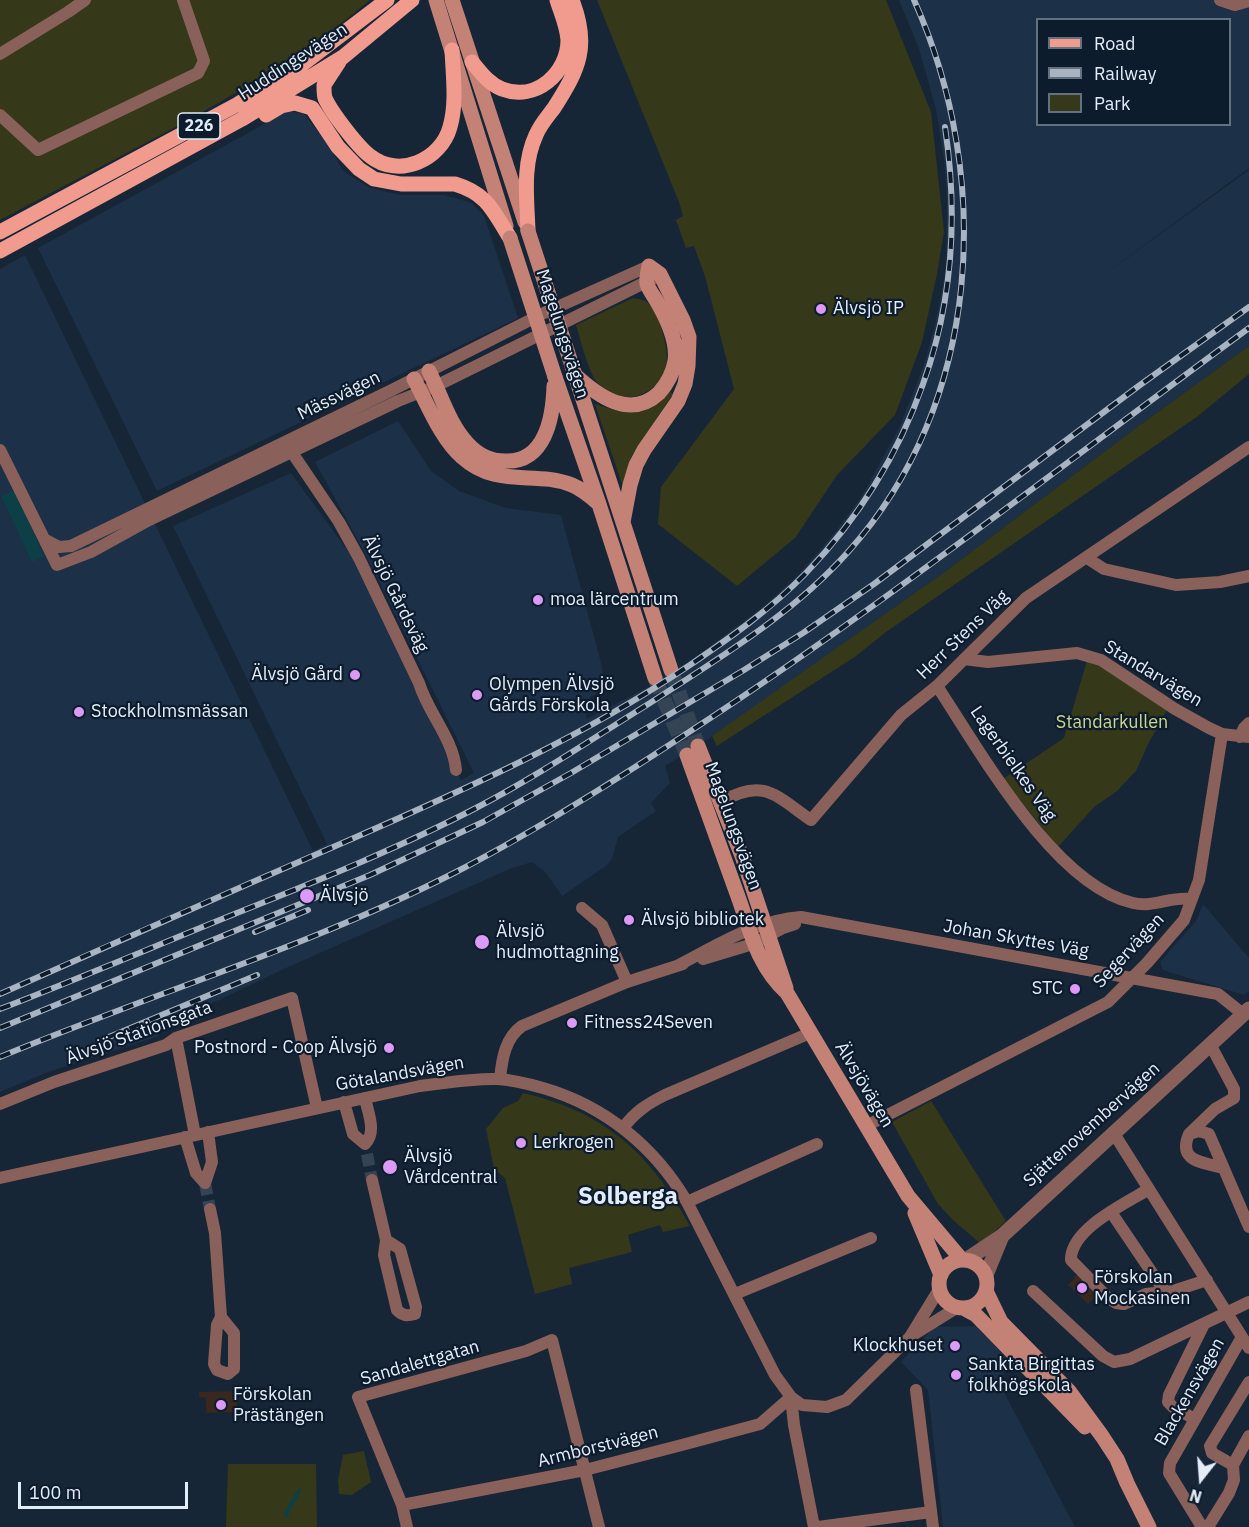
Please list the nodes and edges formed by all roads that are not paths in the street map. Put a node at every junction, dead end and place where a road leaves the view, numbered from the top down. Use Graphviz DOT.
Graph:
graph roads {
  1 [pos="85,0"];
  2 [pos="183,0"];
  3 [pos="387,0"];
  4 [pos="412,0"];
  5 [pos="436,0"];
  6 [pos="452,0"];
  7 [pos="556,0"];
  8 [pos="572,0"];
  9 [pos="1220,0"];
  10 [pos="1249,2"];
  11 [pos="452,50"];
  12 [pos="574,52"];
  13 [pos="0,54"];
  14 [pos="343,57"];
  15 [pos="472,62"];
  16 [pos="0,115"];
  17 [pos="119,187"];
  18 [pos="528,231"];
  19 [pos="0,232"];
  20 [pos="510,238"];
  21 [pos="0,251"];
  22 [pos="654,270"];
  23 [pos="646,283"];
  24 [pos="429,371"];
  25 [pos="575,375"];
  26 [pos="555,377"];
  27 [pos="418,385"];
  28 [pos="436,386"];
  29 [pos="1249,447"];
  30 [pos="288,448"];
  31 [pos="0,450"];
  32 [pos="599,504"];
  33 [pos="623,522"];
  34 [pos="44,539"];
  35 [pos="1087,558"];
  36 [pos="1249,576"];
  37 [pos="964,659"];
  38 [pos="671,670"];
  39 [pos="655,678"];
  40 [pos="937,686"];
  41 [pos="1249,723"];
  42 [pos="1222,734"];
  43 [pos="1245,737"];
  44 [pos="456,770"];
  45 [pos="721,802"];
  46 [pos="1191,899"];
  47 [pos="582,908"];
  48 [pos="767,931"];
  49 [pos="751,937"];
  50 [pos="1133,978"];
  51 [pos="627,982"];
  52 [pos="787,993"];
  53 [pos="1246,1012"];
  54 [pos="810,1033"];
  55 [pos="176,1038"];
  56 [pos="1210,1044"];
  57 [pos="500,1079"];
  58 [pos="365,1098"];
  59 [pos="344,1102"];
  60 [pos="0,1104"];
  61 [pos="317,1108"];
  62 [pos="866,1126"];
  63 [pos="623,1128"];
  64 [pos="208,1132"];
  65 [pos="1113,1132"];
  66 [pos="1189,1134"];
  67 [pos="190,1136"];
  68 [pos="816,1144"];
  69 [pos="1223,1168"];
  70 [pos="0,1178"];
  71 [pos="372,1180"];
  72 [pos="1149,1189"];
  73 [pos="908,1196"];
  74 [pos="687,1202"];
  75 [pos="210,1209"];
  76 [pos="1111,1212"];
  77 [pos="1249,1227"];
  78 [pos="1002,1236"];
  79 [pos="871,1238"];
  80 [pos="386,1240"];
  81 [pos="964,1260"];
  82 [pos="986,1275"];
  83 [pos="1207,1280"];
  84 [pos="940,1281"];
  85 [pos="986,1291"];
  86 [pos="1033,1291"];
  87 [pos="1165,1292"];
  88 [pos="735,1294"];
  89 [pos="1249,1302"];
  90 [pos="960,1308"];
  91 [pos="1226,1312"];
  92 [pos="221,1317"];
  93 [pos="1203,1326"];
  94 [pos="1242,1336"];
  95 [pos="910,1337"];
  96 [pos="1249,1348"];
  97 [pos="1249,1382"];
  98 [pos="915,1390"];
  99 [pos="791,1397"];
  100 [pos="1195,1419"];
  101 [pos="1249,1436"];
  102 [pos="1233,1465"];
  103 [pos="585,1470"];
  104 [pos="1127,1483"];
  105 [pos="402,1505"];
  106 [pos="931,1512"];
  107 [pos="407,1527"];
  108 [pos="599,1527"];
  109 [pos="816,1527"];
  110 [pos="933,1527"];
  111 [pos="1149,1527"];
  112 [pos="1202,1527"];
  113 [pos="1208,1527"];
  1 -- 13 [label="street"];
  2 -- 16 [label="street"];
  3 -- 19 [label="main road, Huddingevägen / 226"];
  4 -- 14 [label="main road, Huddingevägen / 226"];
  5 -- 11 [label="main road, Magelungsvägen"];
  6 -- 15 [label="main road, Magelungsvägen"];
  7 -- 12 [label="main road"];
  8 -- 12 [label="main road"];
  9 -- 10 [label="street"];
  11 -- 14 [label="main road"];
  11 -- 20 [label="main road, Magelungsvägen"];
  12 -- 15 [label="main road"];
  12 -- 18 [label="main road"];
  14 -- 17 [label="main road, Huddingevägen / 226"];
  15 -- 18 [label="main road, Magelungsvägen"];
  17 -- 20 [label="main road"];
  17 -- 21 [label="main road, Huddingevägen / 226"];
  18 -- 25 [label="main road, Magelungsvägen, bridge"];
  20 -- 26 [label="main road, Magelungsvägen, bridge"];
  22 -- 23 [label="main road"];
  22 -- 24 [label="street, Mässvägen"];
  22 -- 33 [label="main road"];
  23 -- 25 [label="main road"];
  23 -- 28 [label="street, Mässvägen"];
  24 -- 27 [label="street, Mässvägen"];
  24 -- 28 [label="main road"];
  25 -- 33 [label="main road, Magelungsvägen"];
  26 -- 28 [label="main road"];
  26 -- 32 [label="main road, Magelungsvägen"];
  27 -- 28 [label="street, Mässvägen"];
  27 -- 30 [label="street, Mässvägen"];
  27 -- 32 [label="main road"];
  29 -- 35 [label="street, Herr Stens Väg"];
  30 -- 34 [label="street, Mässvägen"];
  30 -- 34 [label="street, Mässvägen"];
  30 -- 44 [label="street, Älvsjö Gårdsväg"];
  31 -- 34 [label="street"];
  32 -- 39 [label="main road, Magelungsvägen"];
  33 -- 38 [label="main road, Magelungsvägen"];
  35 -- 36 [label="street"];
  35 -- 37 [label="street, Herr Stens Väg"];
  37 -- 40 [label="street, Herr Stens Väg"];
  37 -- 42 [label="street, Standarvägen"];
  40 -- 45 [label="street, Herr Stens Väg"];
  40 -- 46 [label="street, Lagerbielkes Väg"];
  41 -- 43 [label="street"];
  42 -- 43 [label="street, Standarvägen"];
  42 -- 46 [label="street, Segervägen"];
  45 -- 48 [label="main road, Magelungsvägen"];
  45 -- 49 [label="main road, Magelungsvägen"];
  46 -- 50 [label="street, Segervägen"];
  47 -- 51 [label="street"];
  48 -- 49 [label="street, Johan Skyttes Väg"];
  48 -- 50 [label="street, Johan Skyttes Väg"];
  48 -- 52 [label="main road, Älvsjövägen"];
  49 -- 51 [label="street, Johan Skyttes Väg"];
  49 -- 52 [label="main road, Älvsjövägen"];
  50 -- 53 [label="street, Johan Skyttes Väg"];
  50 -- 62 [label="street, Segervägen"];
  51 -- 57 [label="street, Johan Skyttes Väg"];
  52 -- 54 [label="main road, Älvsjövägen"];
  53 -- 56 [label="street, Sjättenovembervägen"];
  54 -- 62 [label="main road, Älvsjövägen"];
  54 -- 63 [label="street"];
  55 -- 60 [label="street, Älvsjö Stationsgata"];
  55 -- 61 [label="street, Älvsjö Stationsgata"];
  55 -- 67 [label="street"];
  56 -- 65 [label="street, Sjättenovembervägen"];
  56 -- 66 [label="street"];
  57 -- 58 [label="street, Götalandsvägen"];
  57 -- 63 [label="street, Götalandsvägen"];
  58 -- 59 [label="street, Götalandsvägen"];
  58 -- 59 [label="street"];
  59 -- 61 [label="street, Götalandsvägen"];
  61 -- 64 [label="street, Götalandsvägen"];
  62 -- 73 [label="main road, Älvsjövägen"];
  63 -- 74 [label="street, Götalandsvägen"];
  64 -- 67 [label="street, Götalandsvägen"];
  64 -- 67 [label="street"];
  65 -- 72 [label="street, Blackensvägen"];
  65 -- 78 [label="street, Sjättenovembervägen"];
  66 -- 69 [label="street"];
  66 -- 69 [label="street"];
  67 -- 70 [label="street, Götalandsvägen"];
  68 -- 74 [label="street"];
  69 -- 77 [label="street"];
  71 -- 80 [label="street"];
  72 -- 76 [label="street"];
  72 -- 83 [label="street, Blackensvägen"];
  73 -- 81 [label="main road, Älvsjövägen"];
  73 -- 84 [label="main road, Älvsjövägen"];
  74 -- 88 [label="street, Götalandsvägen"];
  75 -- 92 [label="street"];
  76 -- 87 [label="street"];
  76 -- 87 [label="street"];
  78 -- 81 [label="street, Sjättenovembervägen"];
  78 -- 82 [label="street, Sjättenovembervägen"];
  79 -- 88 [label="street"];
  80 -- 80 [label="street"];
  81 -- 82 [label="main road"];
  81 -- 84 [label="main road"];
  82 -- 85 [label="main road"];
  83 -- 87 [label="street"];
  83 -- 91 [label="street, Blackensvägen"];
  84 -- 90 [label="main road"];
  84 -- 95 [label="street"];
  85 -- 90 [label="main road"];
  85 -- 104 [label="main road"];
  86 -- 93 [label="street"];
  88 -- 99 [label="street, Götalandsvägen"];
  89 -- 91 [label="street"];
  90 -- 95 [label="street"];
  90 -- 104 [label="main road"];
  91 -- 93 [label="street"];
  91 -- 94 [label="street, Blackensvägen"];
  93 -- 100 [label="street"];
  94 -- 96 [label="street, Blackensvägen"];
  94 -- 100 [label="street, Blackensvägen"];
  95 -- 99 [label="street"];
  97 -- 102 [label="street"];
  98 -- 106 [label="street"];
  99 -- 103 [label="street, Armborstvägen"];
  99 -- 109 [label="street"];
  100 -- 112 [label="street, Blackensvägen"];
  101 -- 102 [label="street"];
  102 -- 113 [label="street"];
  103 -- 105 [label="street, Armborstvägen"];
  103 -- 105 [label="street, Sandalettgatan"];
  103 -- 108 [label="street"];
  104 -- 111 [label="main road"];
  105 -- 107 [label="street, Sandalettgatan"];
  106 -- 109 [label="street"];
  106 -- 110 [label="street"];
}
